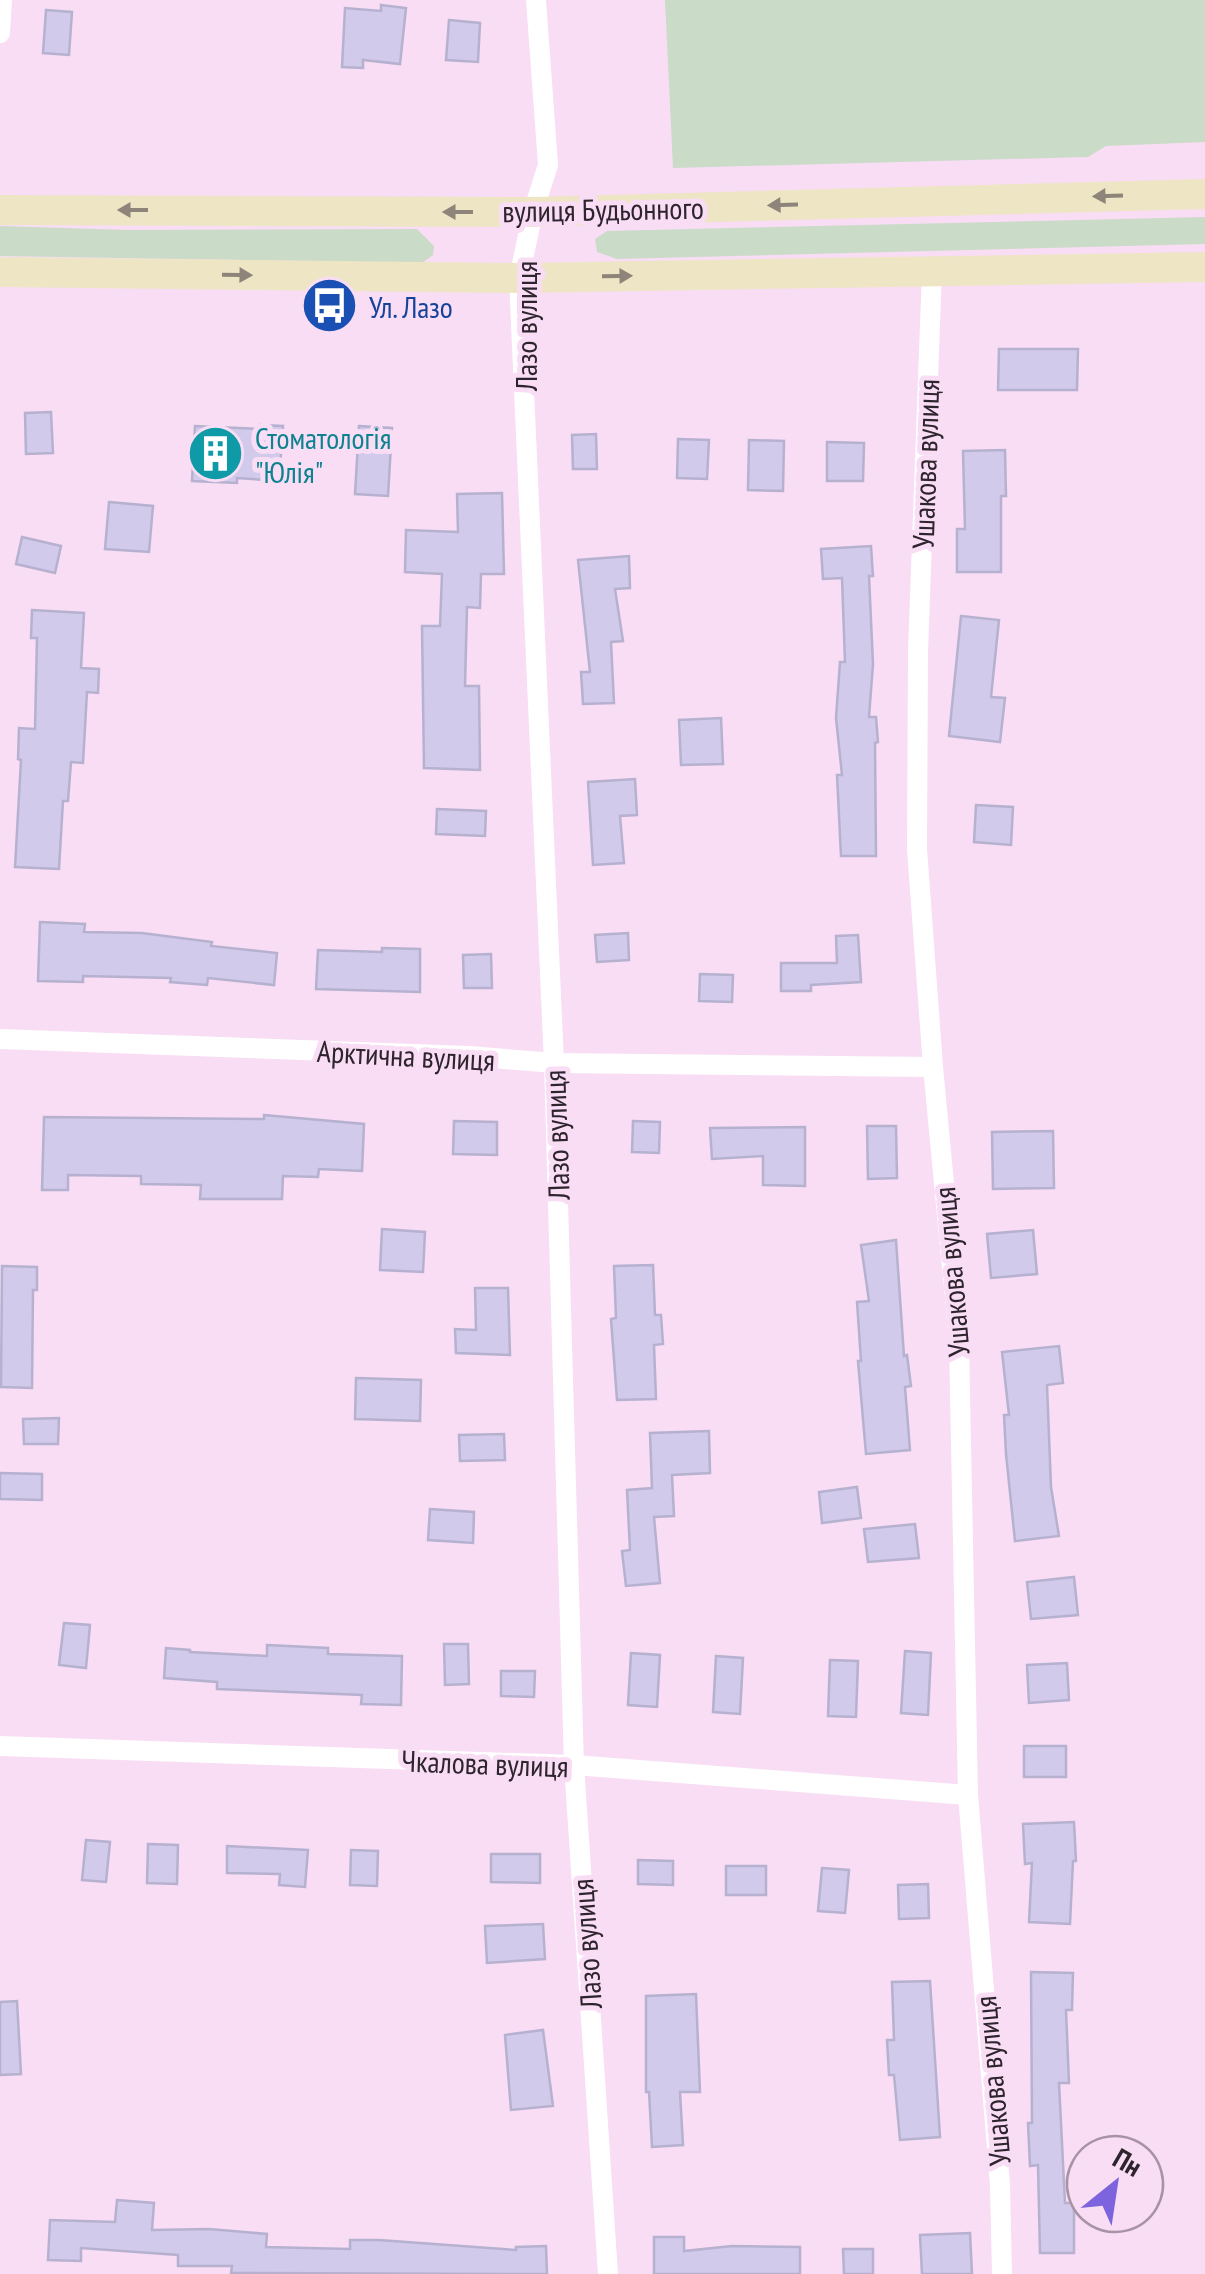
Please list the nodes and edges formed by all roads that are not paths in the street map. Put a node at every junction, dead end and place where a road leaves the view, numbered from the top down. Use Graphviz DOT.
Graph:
graph roads {
  1 [pos="2,0"];
  2 [pos="536,0"];
  3 [pos="0,33"];
  4 [pos="1205,194"];
  5 [pos="0,210"];
  6 [pos="533,212"];
  7 [pos="1205,267"];
  8 [pos="932,270"];
  9 [pos="0,272"];
  10 [pos="519,278"];
  11 [pos="0,1039"];
  12 [pos="554,1064"];
  13 [pos="932,1067"];
  14 [pos="0,1746"];
  15 [pos="574,1766"];
  16 [pos="968,1795"];
  17 [pos="608,2274"];
  18 [pos="1002,2274"];
  1 -- 3 [label="street"];
  2 -- 6 [label="street, Лазо вулиця"];
  4 -- 6 [label="main road, вулиця Будьонного, one-way"];
  6 -- 5 [label="main road, вулиця Будьонного, one-way"];
  6 -- 10 [label="street, Лазо вулиця"];
  7 -- 8 [label="main road"];
  10 -- 8 [label="main road, one-way"];
  8 -- 13 [label="street, Ушакова вулиця"];
  9 -- 10 [label="main road, one-way"];
  10 -- 12 [label="street, Лазо вулиця"];
  11 -- 12 [label="street, Арктична вулиця"];
  12 -- 13 [label="street, Арктична вулиця"];
  12 -- 15 [label="street, Лазо вулиця"];
  13 -- 16 [label="street, Ушакова вулиця"];
  14 -- 15 [label="street, Чкалова вулиця"];
  15 -- 16 [label="street, Чкалова вулиця"];
  15 -- 17 [label="street, Лазо вулиця"];
  16 -- 18 [label="street, Ушакова вулиця"];
}
